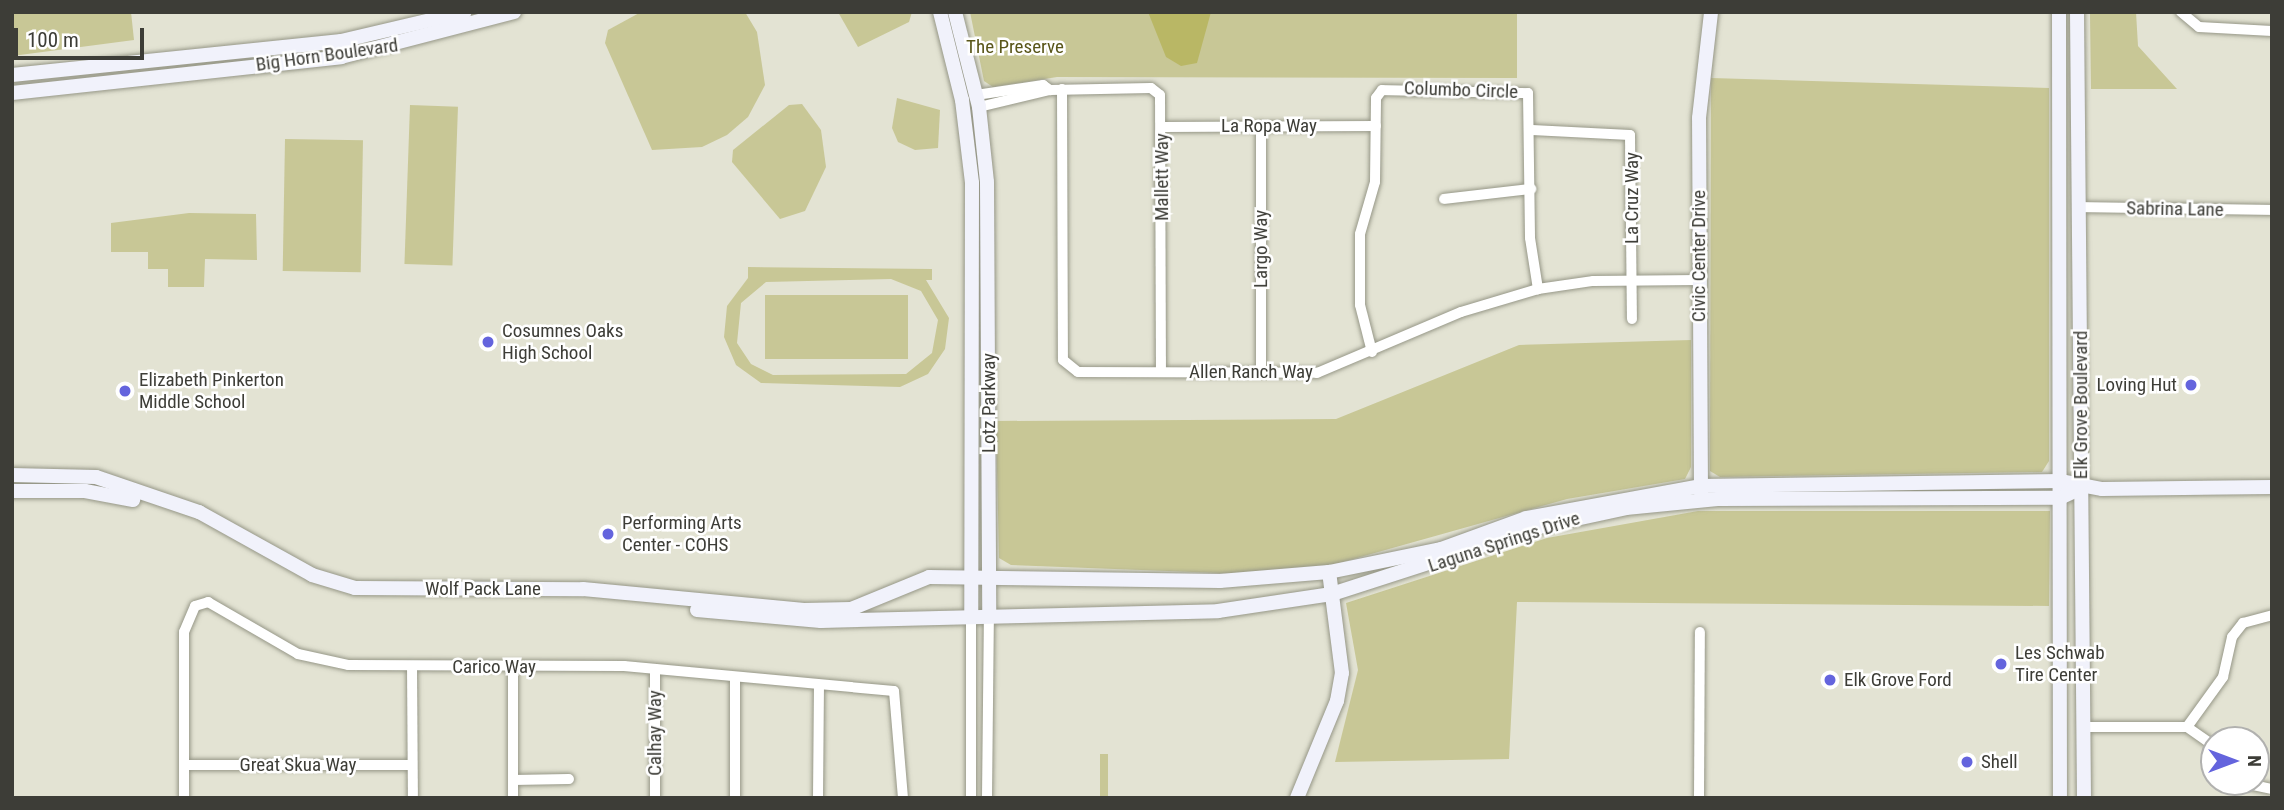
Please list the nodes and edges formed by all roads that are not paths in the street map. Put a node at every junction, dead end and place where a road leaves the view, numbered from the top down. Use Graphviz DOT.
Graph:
graph roads {
  1 [pos="465,12"];
  2 [pos="514,12"];
  3 [pos="940,12"];
  4 [pos="955,12"];
  5 [pos="1711,12"];
  6 [pos="2059,12"];
  7 [pos="2077,12"];
  8 [pos="2181,12"];
  9 [pos="2272,31"];
  10 [pos="12,75"];
  11 [pos="1056,89"];
  12 [pos="12,93"];
  13 [pos="977,101"];
  14 [pos="1261,125"];
  15 [pos="1376,125"];
  16 [pos="1162,127"];
  17 [pos="1532,130"];
  18 [pos="1531,189"];
  19 [pos="1444,199"];
  20 [pos="2078,207"];
  21 [pos="2272,210"];
  22 [pos="2059,238"];
  23 [pos="1632,280"];
  24 [pos="1699,280"];
  25 [pos="1538,289"];
  26 [pos="1632,319"];
  27 [pos="1372,352"];
  28 [pos="2081,358"];
  29 [pos="1161,372"];
  30 [pos="1261,372"];
  31 [pos="12,475"];
  32 [pos="2060,481"];
  33 [pos="2272,487"];
  34 [pos="2081,488"];
  35 [pos="12,491"];
  36 [pos="1700,493"];
  37 [pos="2060,498"];
  38 [pos="1329,572"];
  39 [pos="988,578"];
  40 [pos="971,579"];
  41 [pos="1332,594"];
  42 [pos="971,615"];
  43 [pos="989,615"];
  44 [pos="2272,615"];
  45 [pos="1700,632"];
  46 [pos="412,666"];
  47 [pos="513,667"];
  48 [pos="655,669"];
  49 [pos="735,678"];
  50 [pos="818,686"];
  51 [pos="2083,727"];
  52 [pos="2187,727"];
  53 [pos="2200,736"];
  54 [pos="184,765"];
  55 [pos="412,765"];
  56 [pos="569,779"];
  57 [pos="513,780"];
  58 [pos="184,798"];
  59 [pos="412,798"];
  60 [pos="513,798"];
  61 [pos="655,798"];
  62 [pos="735,798"];
  63 [pos="818,798"];
  64 [pos="903,798"];
  65 [pos="971,798"];
  66 [pos="987,798"];
  67 [pos="1297,798"];
  68 [pos="1699,798"];
  69 [pos="2060,798"];
  70 [pos="2084,798"];
  1 -- 10 [label="street, Big Horn Boulevard"];
  2 -- 12 [label="street, Big Horn Boulevard"];
  3 -- 40 [label="street, Lotz Parkway"];
  4 -- 13 [label="street, Lotz Parkway"];
  5 -- 24 [label="street, Civic Center Drive"];
  6 -- 22 [label="street, Elk Grove Boulevard"];
  7 -- 20 [label="street, Elk Grove Boulevard"];
  8 -- 9 [label="street"];
  11 -- 13 [label="street, Mallett Way"];
  11 -- 16 [label="street, Mallett Way"];
  11 -- 29 [label="street, Allen Ranch Way"];
  13 -- 39 [label="street, Lotz Parkway"];
  14 -- 15 [label="street, La Ropa Way"];
  14 -- 16 [label="street, La Ropa Way"];
  14 -- 30 [label="street, Largo Way"];
  15 -- 17 [label="street, Columbo Circle"];
  15 -- 27 [label="street, Columbo Circle"];
  16 -- 29 [label="street, Mallett Way"];
  17 -- 18 [label="street, Columbo Circle"];
  17 -- 23 [label="street, La Cruz Way"];
  18 -- 19 [label="street"];
  18 -- 25 [label="street, Columbo Circle"];
  20 -- 21 [label="street, Sabrina Lane"];
  20 -- 28 [label="street, Elk Grove Boulevard"];
  22 -- 28 [label="street"];
  22 -- 32 [label="street, Elk Grove Boulevard"];
  23 -- 24 [label="street, Allen Ranch Way"];
  23 -- 25 [label="street, Allen Ranch Way"];
  23 -- 26 [label="street, La Cruz Way"];
  24 -- 36 [label="street, Civic Center Drive"];
  25 -- 27 [label="street, Allen Ranch Way"];
  27 -- 30 [label="street, Allen Ranch Way"];
  28 -- 34 [label="street, Elk Grove Boulevard"];
  29 -- 30 [label="street, Allen Ranch Way"];
  31 -- 40 [label="street, Wolf Pack Lane"];
  32 -- 34 [label="street, Laguna Springs Drive"];
  32 -- 36 [label="street, Laguna Springs Drive"];
  32 -- 37 [label="street, Elk Grove Boulevard"];
  33 -- 34 [label="street, Laguna Springs Drive"];
  34 -- 37 [label="street, Laguna Springs Drive"];
  34 -- 51 [label="street, Elk Grove Boulevard"];
  35 -- 42 [label="street, Wolf Pack Lane"];
  36 -- 37 [label="street, Laguna Springs Drive"];
  36 -- 38 [label="street, Laguna Springs Drive"];
  36 -- 41 [label="street, Laguna Springs Drive"];
  37 -- 69 [label="street, Elk Grove Boulevard"];
  38 -- 39 [label="street, Laguna Springs Drive"];
  38 -- 41 [label="street"];
  39 -- 40 [label="street, Laguna Springs Drive"];
  39 -- 43 [label="street, Lotz Parkway"];
  40 -- 42 [label="street, Lotz Parkway"];
  41 -- 43 [label="street, Laguna Springs Drive"];
  41 -- 67 [label="street"];
  42 -- 43 [label="street, Laguna Springs Drive"];
  42 -- 65 [label="street, Lotz Parkway"];
  43 -- 66 [label="street, Lotz Parkway"];
  44 -- 52 [label="street"];
  45 -- 68 [label="street"];
  46 -- 47 [label="street, Carico Way"];
  46 -- 54 [label="street, Carico Way"];
  46 -- 55 [label="street"];
  47 -- 48 [label="street, Carico Way"];
  47 -- 57 [label="street"];
  48 -- 49 [label="street, Carico Way"];
  48 -- 61 [label="street, Calhay Way"];
  49 -- 50 [label="street, Carico Way"];
  49 -- 62 [label="street"];
  50 -- 63 [label="street"];
  50 -- 64 [label="street, Carico Way"];
  51 -- 52 [label="street"];
  51 -- 70 [label="street, Elk Grove Boulevard"];
  52 -- 53 [label="street"];
  54 -- 55 [label="street, Great Skua Way"];
  54 -- 58 [label="street, Carico Way"];
  55 -- 59 [label="street"];
  56 -- 57 [label="street"];
  57 -- 60 [label="street"];
}
